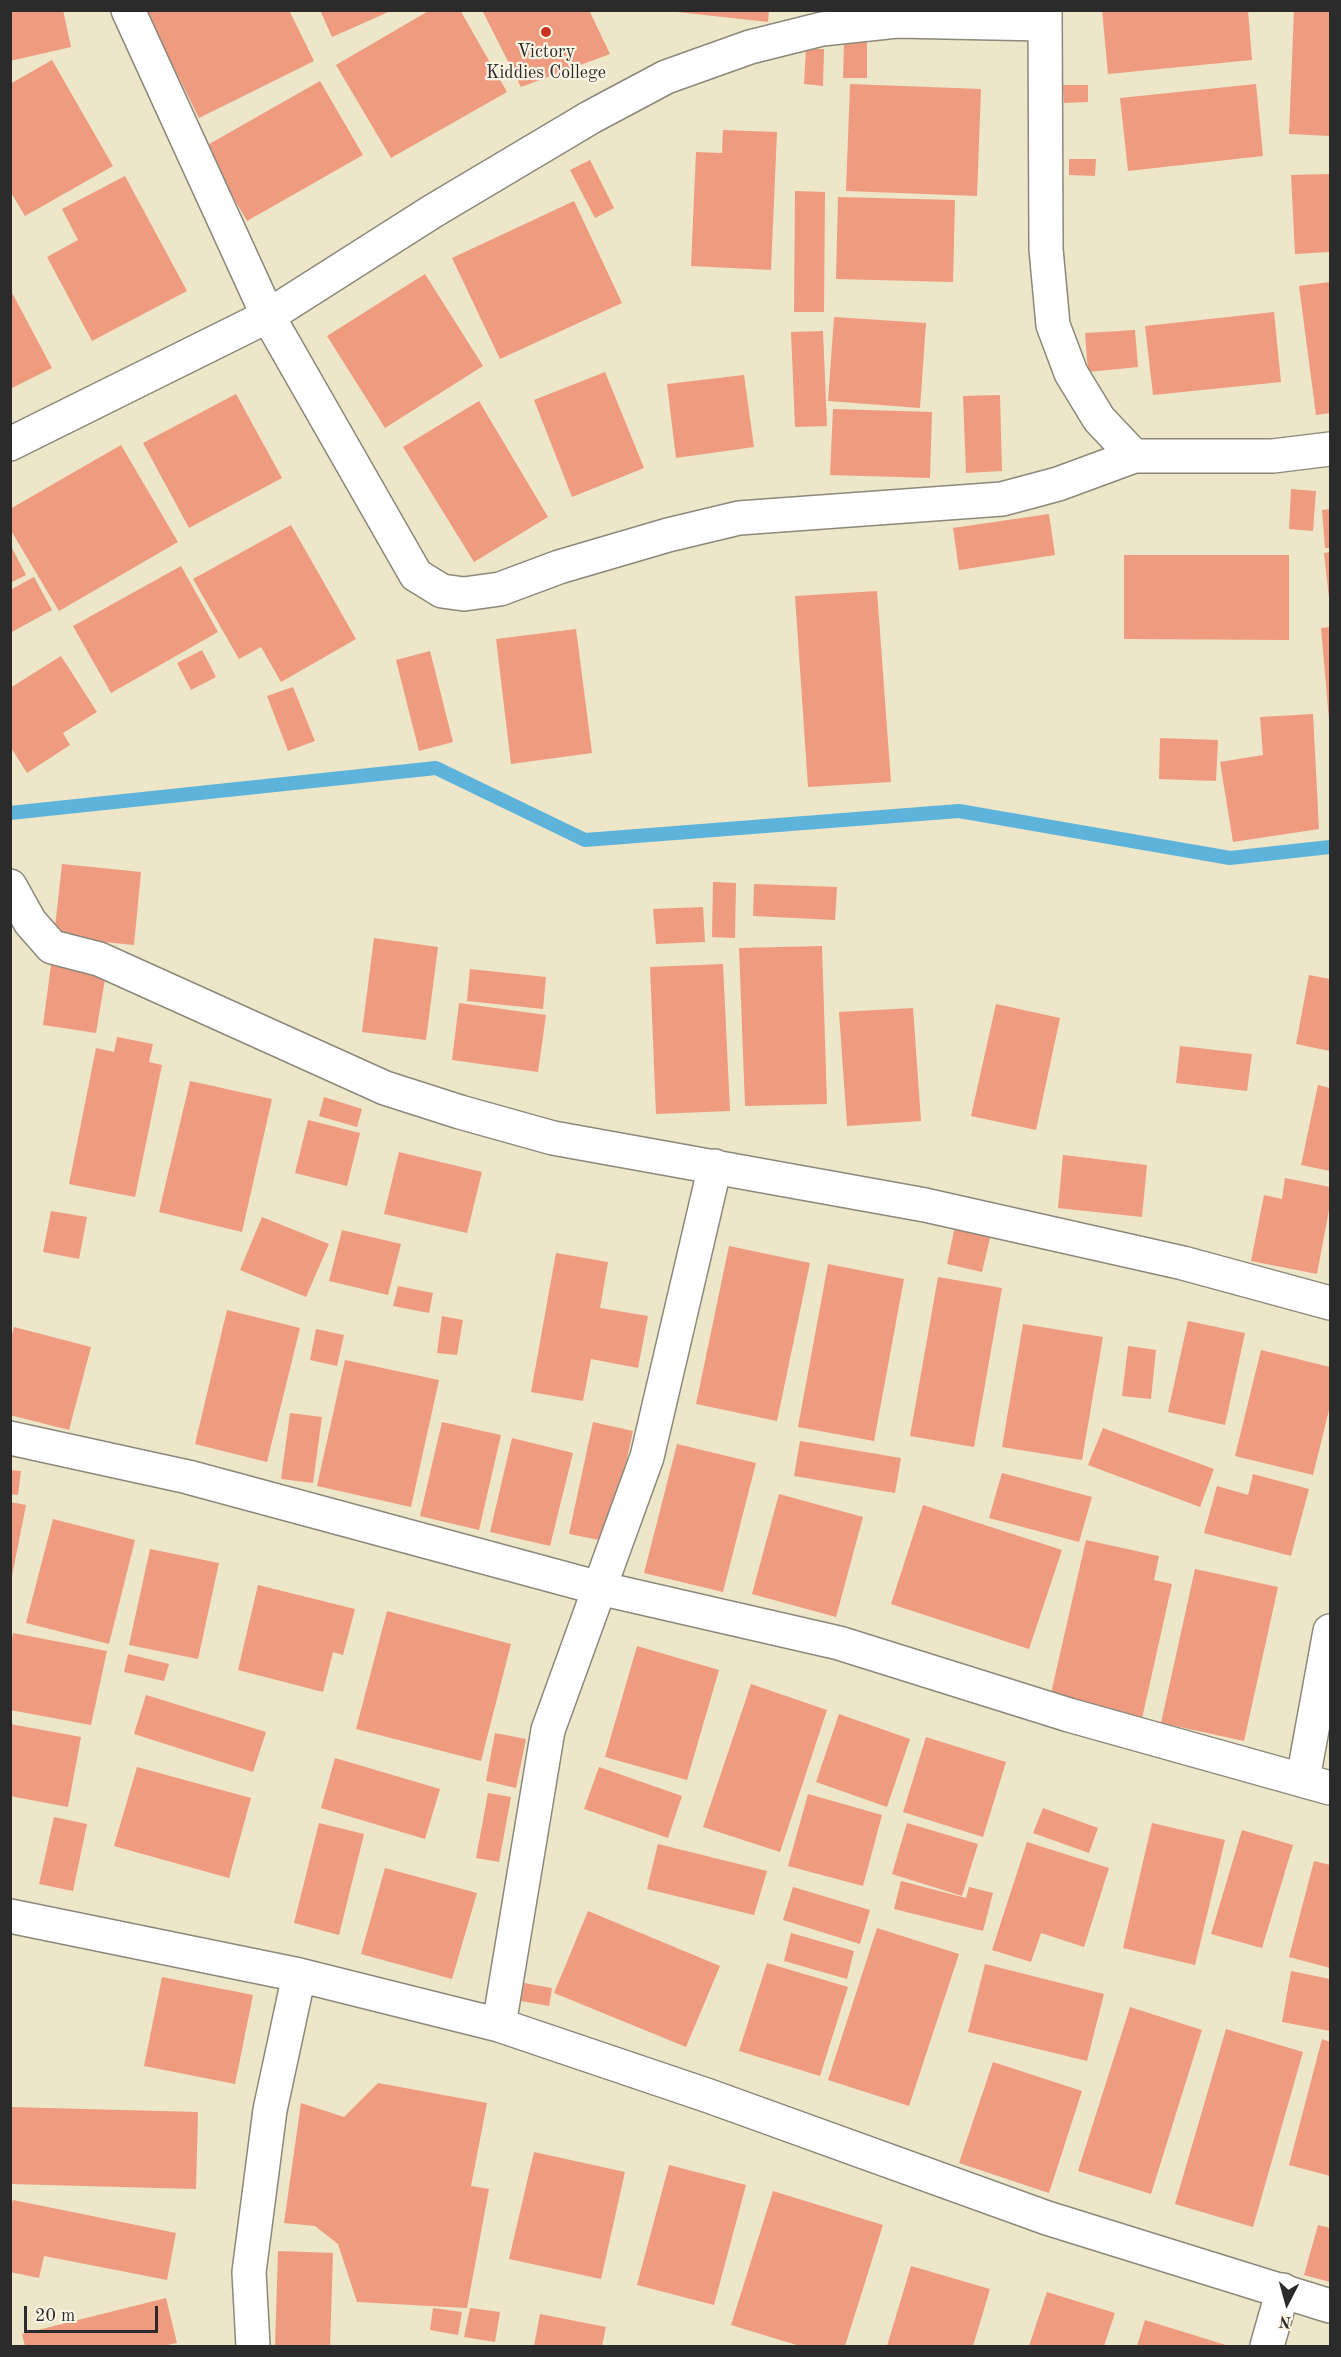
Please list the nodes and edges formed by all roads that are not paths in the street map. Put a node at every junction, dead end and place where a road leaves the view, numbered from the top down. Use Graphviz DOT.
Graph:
graph roads {
  1 [pos="128,10"];
  2 [pos="1044,17"];
  3 [pos="268,316"];
  4 [pos="10,444"];
  5 [pos="1330,449"];
  6 [pos="1134,456"];
  7 [pos="10,886"];
  8 [pos="715,1166"];
  9 [pos="1330,1303"];
  10 [pos="10,1438"];
  11 [pos="599,1588"];
  12 [pos="1330,1631"];
  13 [pos="1317,1783"];
  14 [pos="10,1916"];
  15 [pos="299,1975"];
  16 [pos="498,2025"];
  17 [pos="1283,2290"];
  18 [pos="1330,2306"];
  19 [pos="254,2346"];
  20 [pos="1267,2346"];
  1 -- 3 [label="street"];
  2 -- 3 [label="street"];
  2 -- 6 [label="street"];
  3 -- 4 [label="street"];
  3 -- 6 [label="street"];
  5 -- 6 [label="street"];
  7 -- 8 [label="street"];
  8 -- 9 [label="street"];
  8 -- 11 [label="street"];
  10 -- 11 [label="street"];
  11 -- 13 [label="street"];
  11 -- 16 [label="street"];
  12 -- 13 [label="street"];
  14 -- 15 [label="street"];
  15 -- 16 [label="street"];
  15 -- 19 [label="street"];
  16 -- 17 [label="street"];
  17 -- 18 [label="street"];
  17 -- 20 [label="street"];
}
